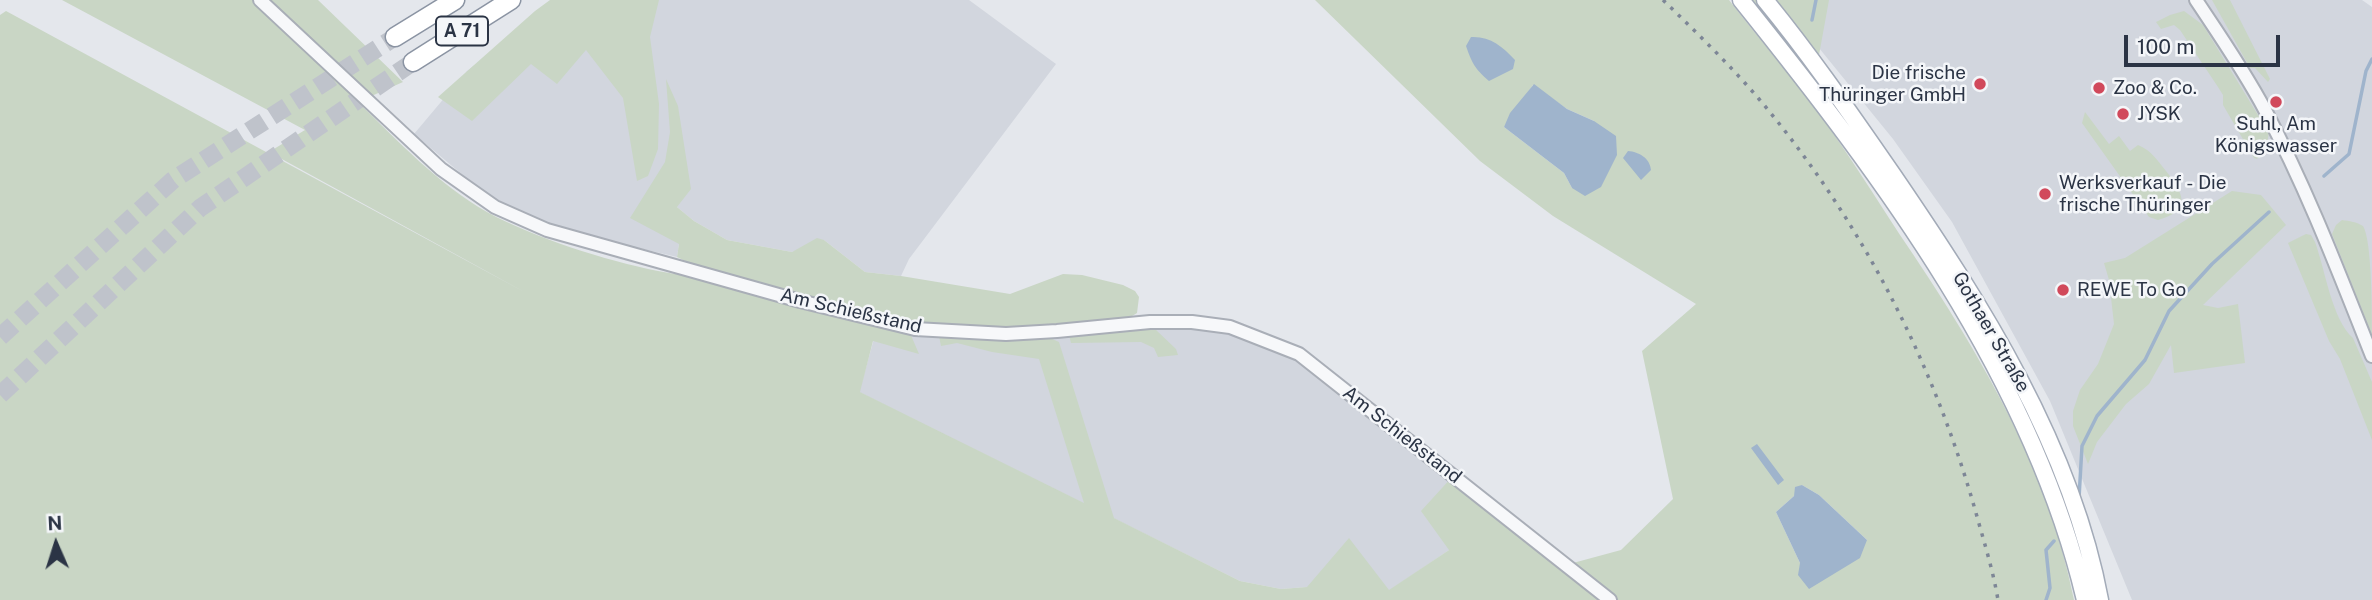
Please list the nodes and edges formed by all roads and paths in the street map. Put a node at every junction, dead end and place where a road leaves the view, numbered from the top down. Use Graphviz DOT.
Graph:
graph roads {
  1 [pos="260,0"];
  2 [pos="455,0"];
  3 [pos="510,0"];
  4 [pos="1741,0"];
  5 [pos="2196,0"];
  6 [pos="1770,3"];
  7 [pos="396,37"];
  8 [pos="413,62"];
  9 [pos="2372,356"];
  10 [pos="1610,600"];
  11 [pos="2085,600"];
  12 [pos="2100,600"];
  1 -- 10 [label="street, Am Schießstand"];
  2 -- 7 [label="highway, A 71"];
  3 -- 8 [label="highway, A 71"];
  4 -- 11 [label="main road, Gothaer Straße"];
  5 -- 9 [label="street"];
  6 -- 12 [label="main road, Gothaer Straße"];
}
